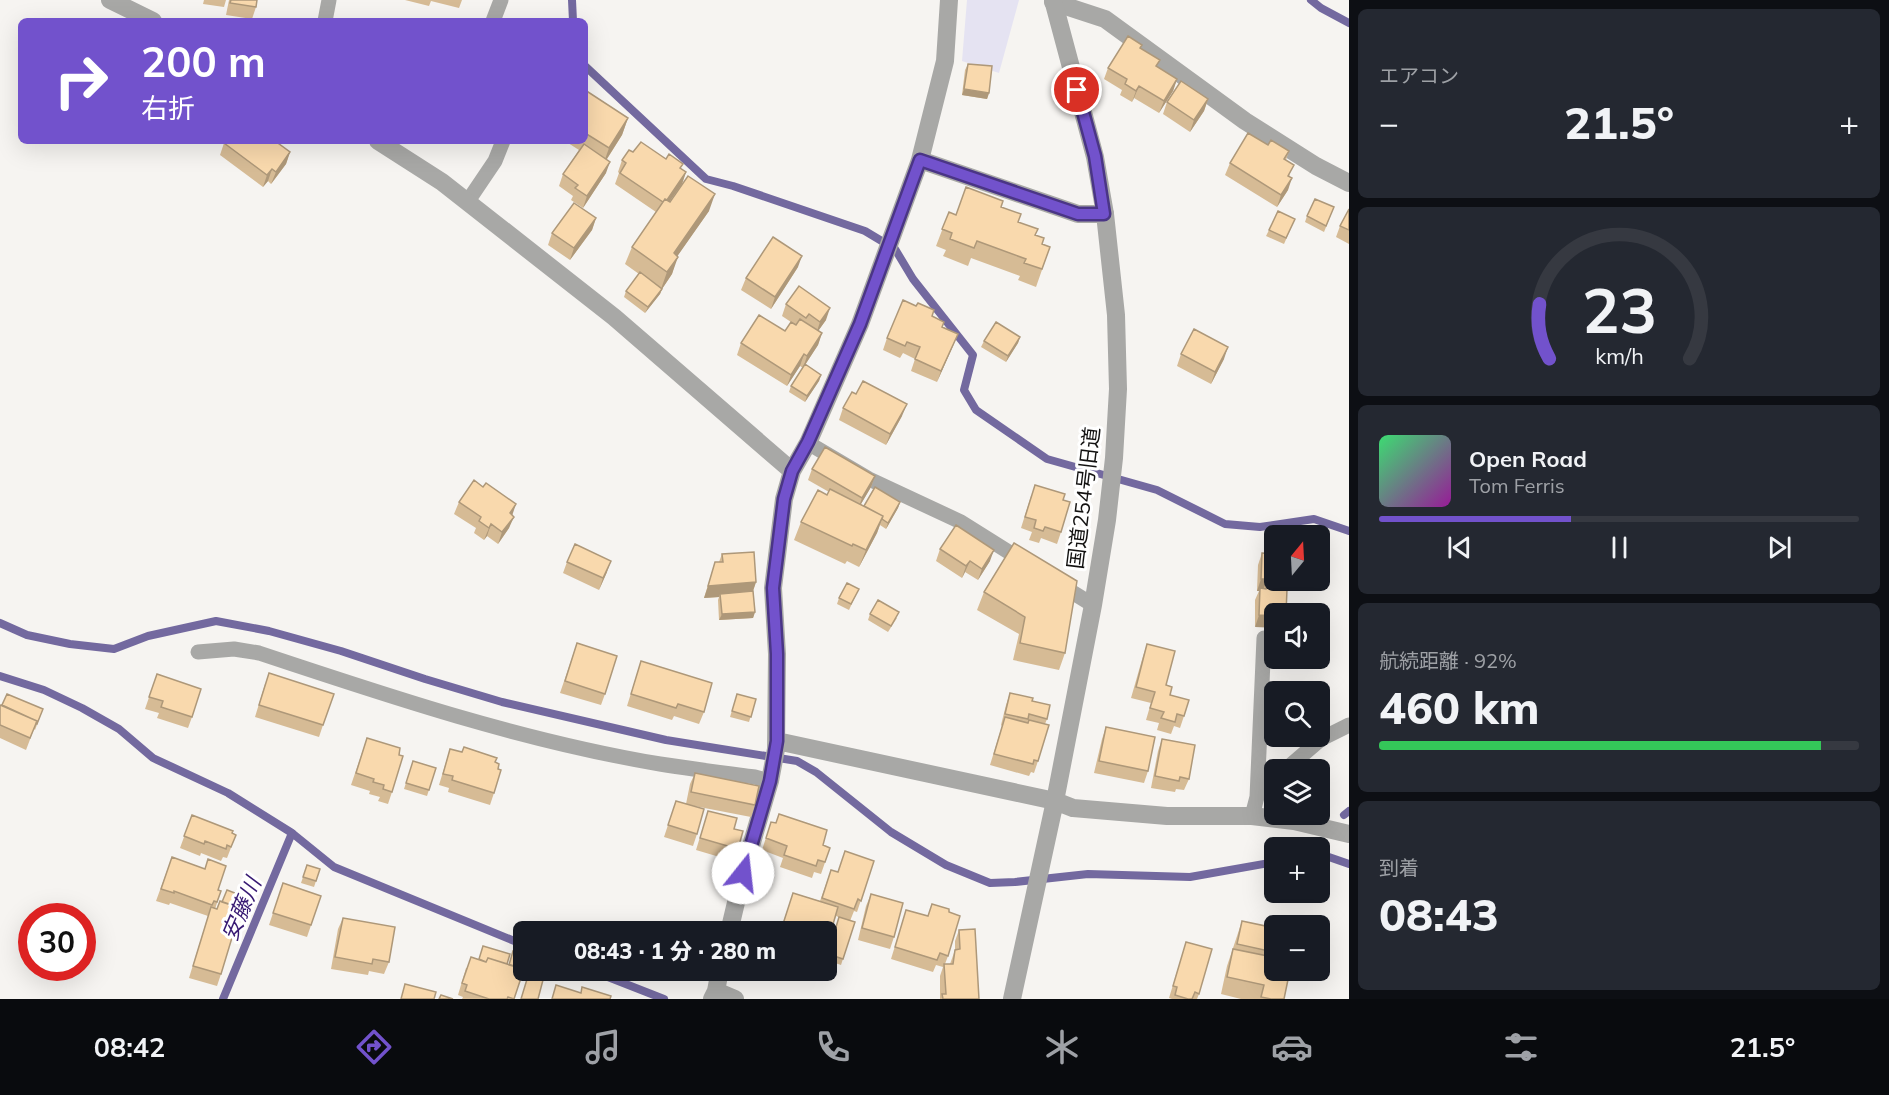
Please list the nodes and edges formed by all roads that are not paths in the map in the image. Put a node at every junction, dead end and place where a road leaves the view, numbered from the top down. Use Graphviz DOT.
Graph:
graph roads {
  1 [pos="110,0"];
  2 [pos="329,0"];
  3 [pos="501,0"];
  4 [pos="949,0"];
  5 [pos="1053,1"];
  6 [pos="147,18"];
  7 [pos="326,18"];
  8 [pos="494,18"];
  9 [pos="383,144"];
  10 [pos="502,144"];
  11 [pos="920,160"];
  12 [pos="1349,183"];
  13 [pos="468,201"];
  14 [pos="1104,214"];
  15 [pos="808,442"];
  16 [pos="792,471"];
  17 [pos="1093,605"];
  18 [pos="1264,638"];
  19 [pos="198,652"];
  20 [pos="1349,725"];
  21 [pos="777,741"];
  22 [pos="1298,759"];
  23 [pos="770,781"];
  24 [pos="1264,790"];
  25 [pos="1257,797"];
  26 [pos="1055,801"];
  27 [pos="1252,816"];
  28 [pos="1349,834"];
  29 [pos="732,921"];
  30 [pos="714,995"];
  31 [pos="735,999"];
  32 [pos="1012,999"];
  1 -- 6 [label="street"];
  2 -- 7 [label="lane"];
  3 -- 8 [label="lane"];
  4 -- 11 [label="street"];
  5 -- 12 [label="street"];
  5 -- 14 [label="street, 国道254号旧道"];
  9 -- 13 [label="street"];
  10 -- 13 [label="lane"];
  11 -- 14 [label="street"];
  11 -- 15 [label="street"];
  13 -- 16 [label="street"];
  14 -- 17 [label="street, 国道254号旧道"];
  15 -- 16 [label="street"];
  15 -- 17 [label="lane"];
  16 -- 21 [label="street"];
  17 -- 26 [label="street, 国道254号旧道"];
  18 -- 25 [label="lane"];
  19 -- 23 [label="lane"];
  20 -- 22 [label="lane"];
  21 -- 23 [label="street"];
  21 -- 26 [label="street"];
  23 -- 29 [label="street"];
  24 -- 25 [label="lane"];
  25 -- 27 [label="lane"];
  26 -- 27 [label="street"];
  26 -- 32 [label="street, 国道254号旧道"];
  27 -- 28 [label="street"];
  30 -- 31 [label="street"];
}
